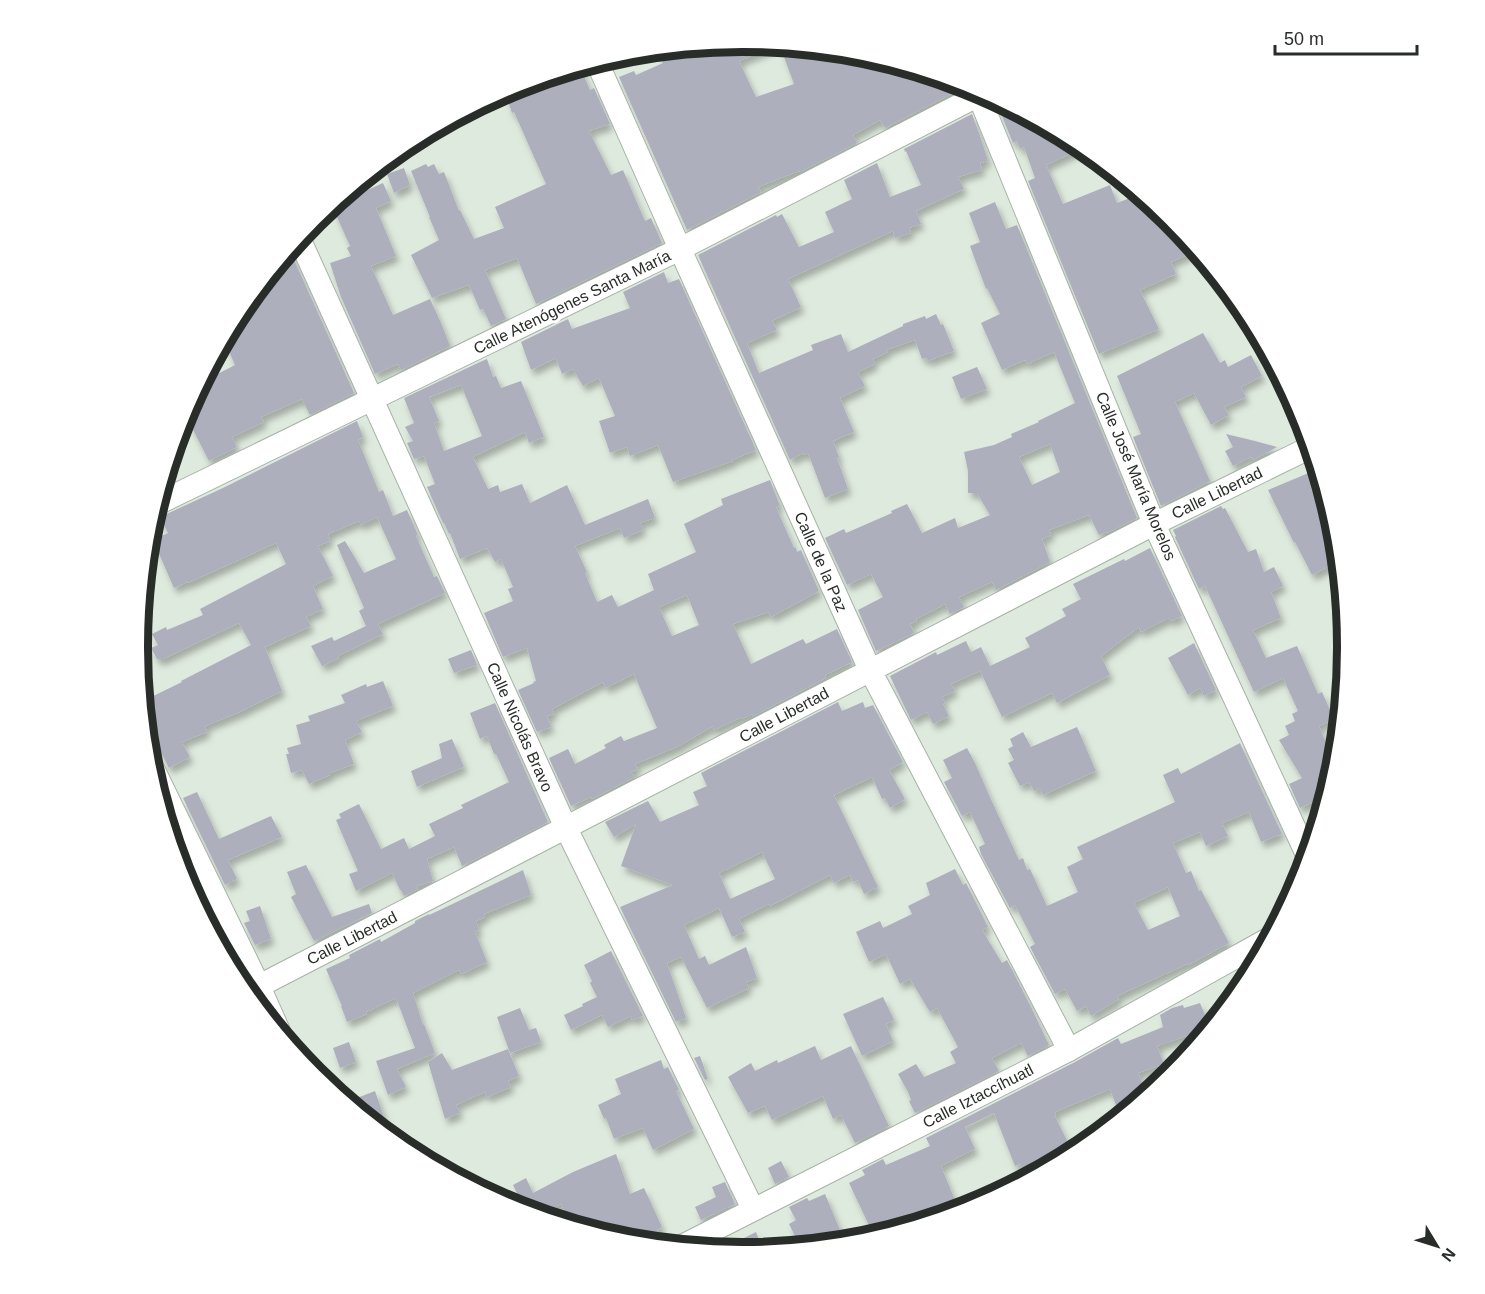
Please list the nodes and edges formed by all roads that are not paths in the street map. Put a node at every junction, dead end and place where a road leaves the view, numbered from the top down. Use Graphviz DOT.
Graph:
graph roads {
  1 [pos="601,70"];
  2 [pos="969,97"];
  3 [pos="984,104"];
  4 [pos="303,247"];
  5 [pos="680,249"];
  6 [pos="371,399"];
  7 [pos="1303,451"];
  8 [pos="166,499"];
  9 [pos="1154,524"];
  10 [pos="870,670"];
  11 [pos="167,797"];
  12 [pos="566,828"];
  13 [pos="1303,845"];
  14 [pos="1256,946"];
  15 [pos="259,986"];
  16 [pos="266,1003"];
  17 [pos="1069,1050"];
  18 [pos="753,1209"];
  19 [pos="695,1239"];
  1 -- 5 [label="street, Calle de la Paz"];
  2 -- 5 [label="street, Calle Atenógenes Santa María"];
  3 -- 9 [label="street, Calle José María Morelos"];
  4 -- 6 [label="street, Calle Nicolás Bravo"];
  5 -- 6 [label="street, Calle Atenógenes Santa María"];
  5 -- 10 [label="street, Calle de la Paz"];
  6 -- 8 [label="street, Calle Atenógenes Santa María"];
  6 -- 12 [label="street, Calle Nicolás Bravo"];
  7 -- 9 [label="street, Calle Libertad"];
  9 -- 10 [label="street, Calle Libertad"];
  9 -- 13 [label="street, Calle José María Morelos"];
  10 -- 12 [label="street, Calle Libertad"];
  10 -- 17 [label="street, Calle de la Paz"];
  11 -- 15 [label="street"];
  12 -- 15 [label="street, Calle Libertad"];
  12 -- 18 [label="street, Calle Nicolás Bravo"];
  14 -- 17 [label="street, Calle Iztaccíhuatl"];
  15 -- 16 [label="street"];
  17 -- 18 [label="street, Calle Iztaccíhuatl"];
  18 -- 19 [label="street, Calle Iztaccíhuatl"];
}
